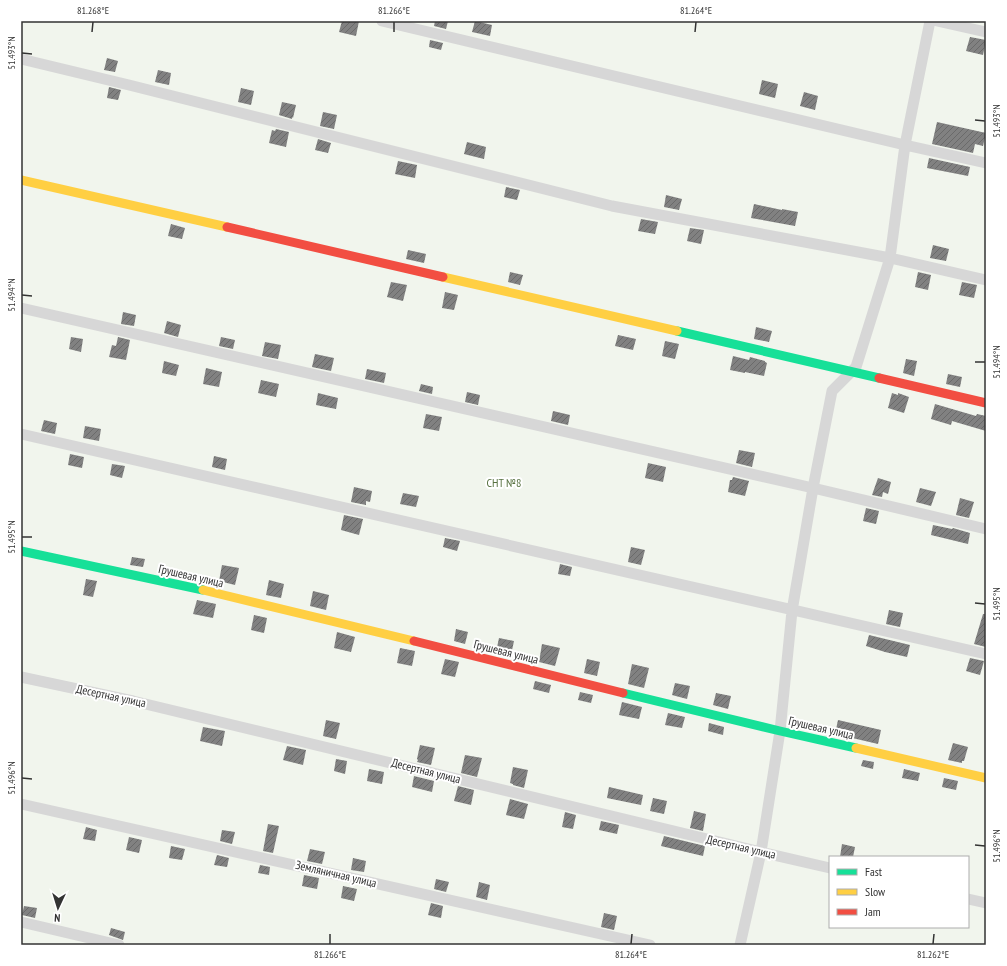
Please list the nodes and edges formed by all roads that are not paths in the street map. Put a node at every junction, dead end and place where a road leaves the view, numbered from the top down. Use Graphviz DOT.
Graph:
graph roads {
  1 [pos="382,21"];
  2 [pos="930,21"];
  3 [pos="937,21"];
  4 [pos="986,32"];
  5 [pos="21,59"];
  6 [pos="904,145"];
  7 [pos="986,163"];
  8 [pos="21,180"];
  9 [pos="890,258"];
  10 [pos="986,280"];
  11 [pos="21,308"];
  12 [pos="852,371"];
  13 [pos="986,403"];
  14 [pos="21,434"];
  15 [pos="813,488"];
  16 [pos="986,529"];
  17 [pos="21,551"];
  18 [pos="792,611"];
  19 [pos="986,654"];
  20 [pos="21,677"];
  21 [pos="780,731"];
  22 [pos="986,778"];
  23 [pos="21,804"];
  24 [pos="761,852"];
  25 [pos="829,868"];
  26 [pos="969,899"];
  27 [pos="986,903"];
  28 [pos="21,922"];
  29 [pos="119,945"];
  30 [pos="650,945"];
  31 [pos="740,945"];
  1 -- 6 [label="street"];
  2 -- 6 [label="street"];
  3 -- 4 [label="street"];
  5 -- 9 [label="street"];
  6 -- 7 [label="street"];
  6 -- 9 [label="street"];
  8 -- 12 [label="street"];
  9 -- 10 [label="street"];
  9 -- 12 [label="street"];
  11 -- 15 [label="street"];
  12 -- 13 [label="street"];
  12 -- 15 [label="street"];
  14 -- 18 [label="street"];
  15 -- 16 [label="street"];
  15 -- 18 [label="street"];
  17 -- 21 [label="street, Грушевая улица"];
  18 -- 19 [label="street"];
  18 -- 21 [label="street"];
  20 -- 24 [label="street, Десертная улица"];
  21 -- 22 [label="street, Грушевая улица"];
  21 -- 24 [label="street"];
  23 -- 30 [label="street, Земляничная улица"];
  24 -- 25 [label="street, Десертная улица"];
  24 -- 31 [label="street"];
  26 -- 27 [label="street"];
  28 -- 29 [label="street"];
}
